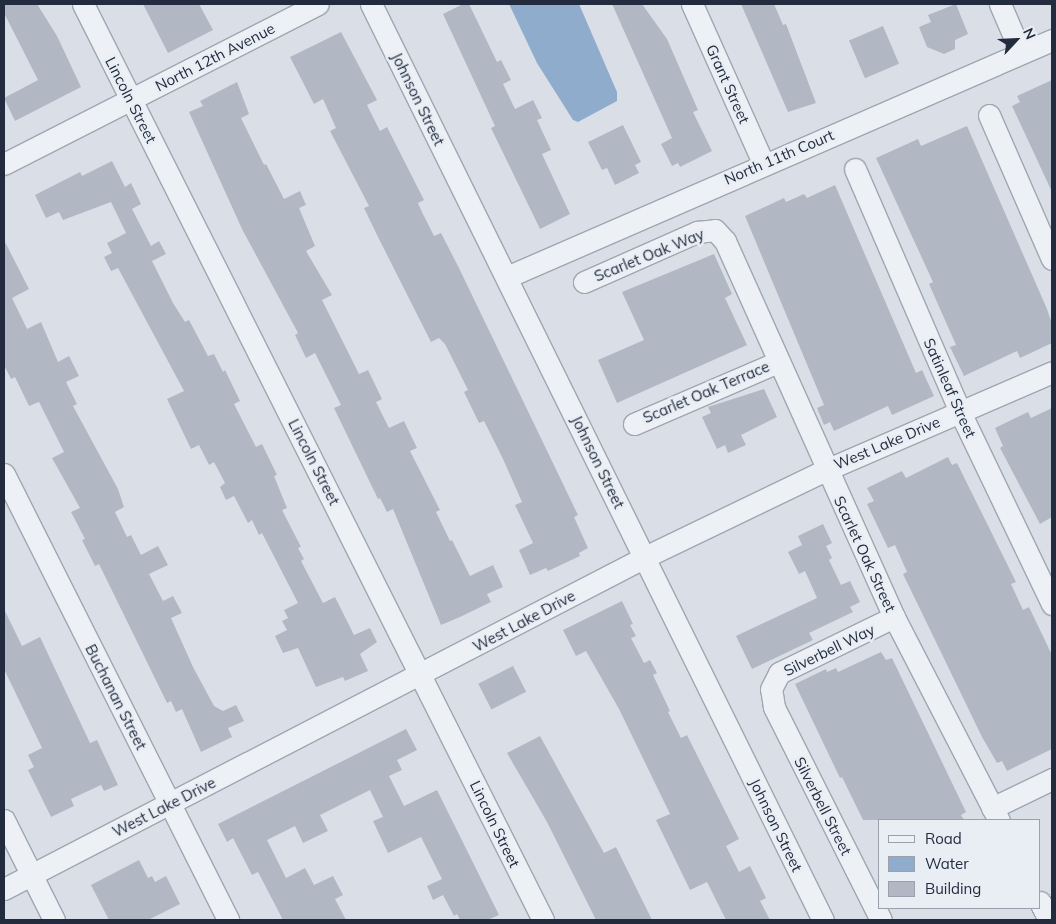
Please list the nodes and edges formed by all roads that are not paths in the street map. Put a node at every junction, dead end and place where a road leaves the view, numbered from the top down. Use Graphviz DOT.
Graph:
graph roads {
  1 [pos="83,4"];
  2 [pos="318,4"];
  3 [pos="371,4"];
  4 [pos="692,4"];
  5 [pos="1000,4"];
  6 [pos="1052,40"];
  7 [pos="1022,53"];
  8 [pos="131,101"];
  9 [pos="989,115"];
  10 [pos="4,164"];
  11 [pos="763,164"];
  12 [pos="855,169"];
  13 [pos="715,230"];
  14 [pos="1052,259"];
  15 [pos="507,277"];
  16 [pos="584,282"];
  17 [pos="778,362"];
  18 [pos="1052,372"];
  19 [pos="960,412"];
  20 [pos="634,424"];
  21 [pos="826,470"];
  22 [pos="4,474"];
  23 [pos="644,557"];
  24 [pos="1052,604"];
  25 [pos="894,617"];
  26 [pos="422,675"];
  27 [pos="771,689"];
  28 [pos="1052,779"];
  29 [pos="169,804"];
  30 [pos="996,814"];
  31 [pos="4,820"];
  32 [pos="31,875"];
  33 [pos="4,889"];
  34 [pos="1041,904"];
  35 [pos="54,920"];
  36 [pos="228,920"];
  37 [pos="543,920"];
  38 [pos="823,920"];
  39 [pos="881,920"];
  40 [pos="1049,920"];
  1 -- 8 [label="street, Lincoln Street"];
  2 -- 8 [label="street, North 12th Avenue"];
  3 -- 15 [label="street, Johnson Street"];
  4 -- 11 [label="street, Grant Street"];
  5 -- 7 [label="street"];
  6 -- 7 [label="street, North 11th Court"];
  7 -- 11 [label="street, North 11th Court"];
  8 -- 10 [label="street, North 12th Avenue"];
  8 -- 26 [label="street, Lincoln Street"];
  9 -- 14 [label="street"];
  11 -- 15 [label="street, North 11th Court"];
  12 -- 19 [label="street, Satinleaf Street"];
  13 -- 16 [label="street, Scarlet Oak Way"];
  13 -- 17 [label="street, Scarlet Oak Street"];
  15 -- 23 [label="street, Johnson Street"];
  17 -- 20 [label="street, Scarlet Oak Terrace"];
  17 -- 21 [label="street, Scarlet Oak Street"];
  18 -- 19 [label="street, West Lake Drive"];
  19 -- 21 [label="street, West Lake Drive"];
  19 -- 24 [label="street, Satinleaf Street"];
  21 -- 23 [label="street, West Lake Drive"];
  21 -- 25 [label="street, Scarlet Oak Street"];
  22 -- 29 [label="street, Buchanan Street"];
  23 -- 26 [label="street, West Lake Drive"];
  23 -- 38 [label="street, Johnson Street"];
  25 -- 27 [label="street, Silverbell Way"];
  25 -- 30 [label="street, Scarlet Oak Street"];
  26 -- 29 [label="street, West Lake Drive"];
  26 -- 37 [label="street, Lincoln Street"];
  27 -- 39 [label="street, Silverbell Street"];
  28 -- 30 [label="street"];
  29 -- 32 [label="street, West Lake Drive"];
  29 -- 36 [label="street, Buchanan Street"];
  31 -- 32 [label="street"];
  32 -- 33 [label="street, West Lake Drive"];
  32 -- 35 [label="street"];
  34 -- 40 [label="street"];
}
